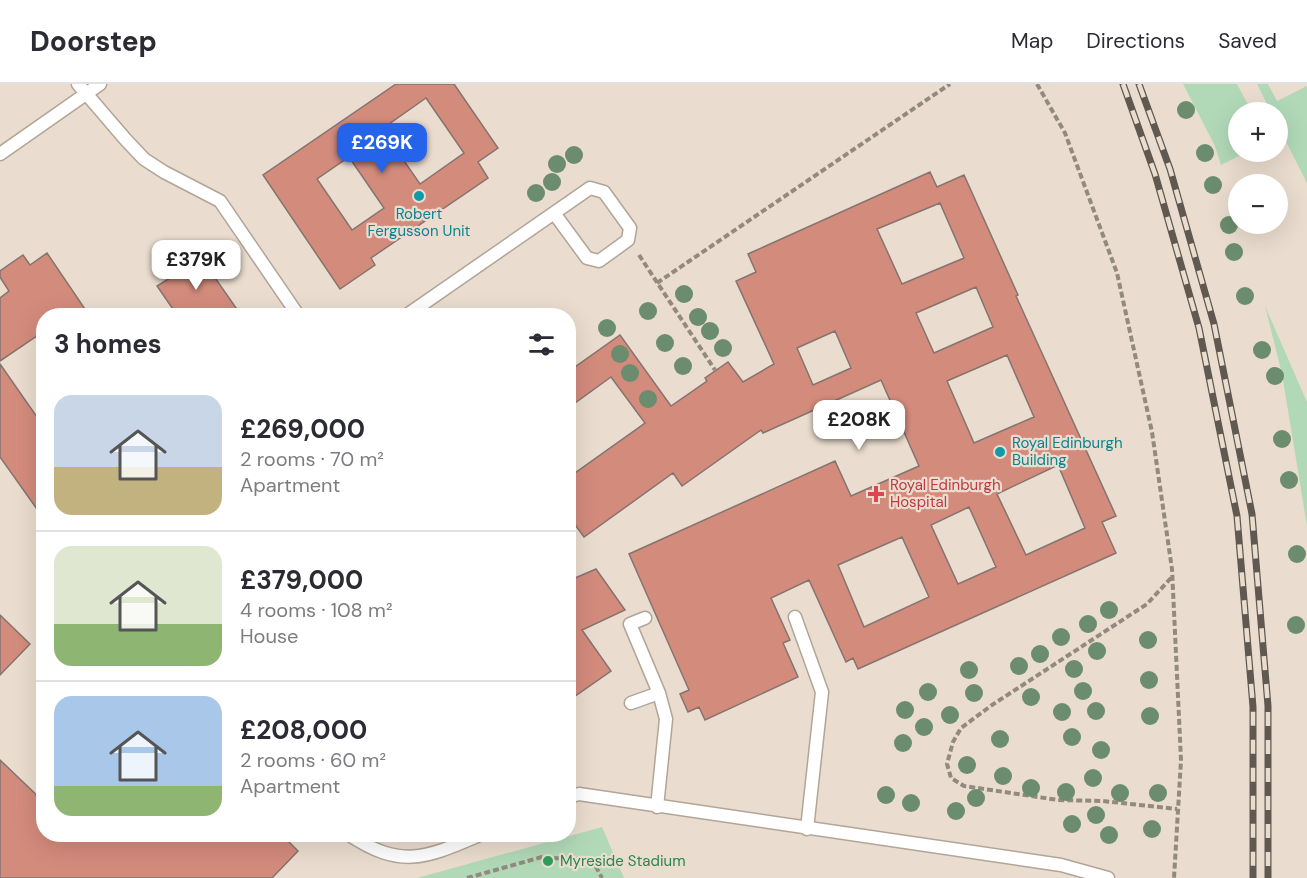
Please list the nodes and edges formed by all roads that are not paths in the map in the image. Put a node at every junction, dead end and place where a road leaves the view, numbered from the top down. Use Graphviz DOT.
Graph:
graph roads {
  1 [pos="100,84"];
  2 [pos="82,89"];
  3 [pos="3,152"];
  4 [pos="554,213"];
  5 [pos="293,308"];
  6 [pos="417,308"];
  7 [pos="795,616"];
  8 [pos="645,618"];
  9 [pos="658,693"];
  10 [pos="631,704"];
  11 [pos="576,795"];
  12 [pos="657,807"];
  13 [pos="807,829"];
  14 [pos="360,842"];
  15 [pos="463,842"];
  16 [pos="1108,878"];
  1 -- 2 [label="lane"];
  2 -- 3 [label="lane"];
  2 -- 5 [label="lane"];
  4 -- 4 [label="lane"];
  4 -- 6 [label="lane"];
  7 -- 13 [label="lane"];
  8 -- 9 [label="lane"];
  9 -- 10 [label="lane"];
  9 -- 12 [label="lane"];
  11 -- 12 [label="lane"];
  12 -- 13 [label="lane"];
  13 -- 16 [label="lane"];
  14 -- 15 [label="lane"];
}
